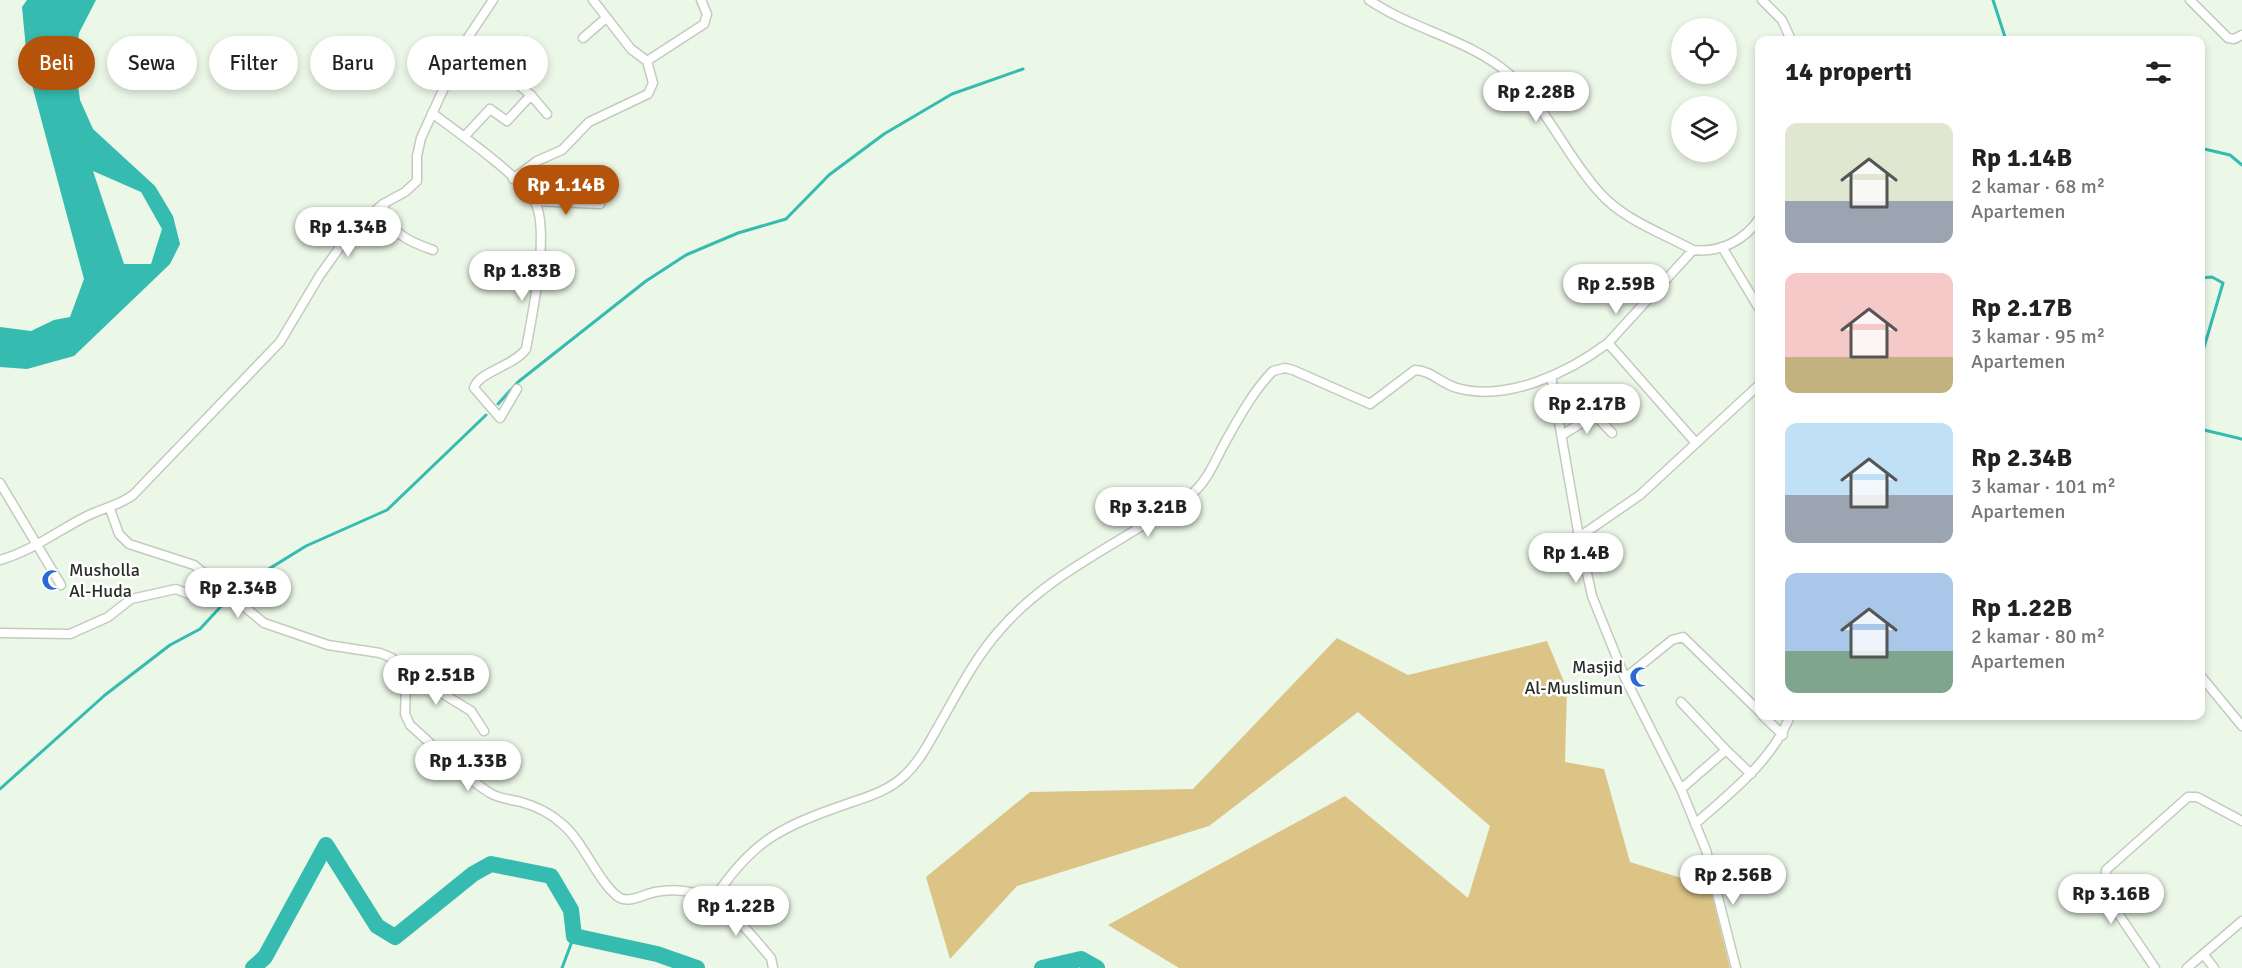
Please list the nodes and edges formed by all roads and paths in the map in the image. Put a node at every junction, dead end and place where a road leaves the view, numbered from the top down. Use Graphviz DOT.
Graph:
graph roads {
  1 [pos="493,0"];
  2 [pos="593,0"];
  3 [pos="701,0"];
  4 [pos="1370,0"];
  5 [pos="1762,0"];
  6 [pos="2190,0"];
  7 [pos="606,18"];
  8 [pos="2242,35"];
  9 [pos="469,36"];
  10 [pos="1789,36"];
  11 [pos="583,38"];
  12 [pos="647,61"];
  13 [pos="443,90"];
  14 [pos="525,90"];
  15 [pos="531,95"];
  16 [pos="432,113"];
  17 [pos="547,114"];
  18 [pos="464,137"];
  19 [pos="513,179"];
  20 [pos="534,201"];
  21 [pos="383,204"];
  22 [pos="600,204"];
  23 [pos="1755,225"];
  24 [pos="1722,248"];
  25 [pos="433,250"];
  26 [pos="1693,250"];
  27 [pos="1755,302"];
  28 [pos="1608,343"];
  29 [pos="1551,376"];
  30 [pos="517,389"];
  31 [pos="1755,389"];
  32 [pos="1612,434"];
  33 [pos="1562,435"];
  34 [pos="1696,443"];
  35 [pos="0,483"];
  36 [pos="110,509"];
  37 [pos="1579,537"];
  38 [pos="38,546"];
  39 [pos="0,560"];
  40 [pos="61,585"];
  41 [pos="225,592"];
  42 [pos="0,633"];
  43 [pos="401,668"];
  44 [pos="1625,678"];
  45 [pos="2205,681"];
  46 [pos="1681,702"];
  47 [pos="1755,707"];
  48 [pos="1767,720"];
  49 [pos="1789,720"];
  50 [pos="2242,726"];
  51 [pos="484,731"];
  52 [pos="1783,735"];
  53 [pos="1726,750"];
  54 [pos="1750,774"];
  55 [pos="1681,789"];
  56 [pos="2242,821"];
  57 [pos="1695,824"];
  58 [pos="713,900"];
  59 [pos="2242,921"];
  60 [pos="2204,955"];
  61 [pos="773,968"];
  62 [pos="1736,968"];
  63 [pos="2154,968"];
  64 [pos="2187,968"];
  65 [pos="2214,968"];
  1 -- 9 [label="street"];
  2 -- 7 [label="street"];
  3 -- 12 [label="street"];
  4 -- 26 [label="street"];
  5 -- 10 [label="street"];
  6 -- 8 [label="street"];
  7 -- 11 [label="street"];
  7 -- 12 [label="street"];
  12 -- 19 [label="street"];
  13 -- 16 [label="street"];
  14 -- 15 [label="street"];
  15 -- 17 [label="street"];
  15 -- 18 [label="street"];
  16 -- 18 [label="street"];
  16 -- 21 [label="street"];
  18 -- 19 [label="street"];
  19 -- 20 [label="street"];
  20 -- 22 [label="street"];
  20 -- 30 [label="street"];
  21 -- 25 [label="street"];
  21 -- 36 [label="street"];
  23 -- 24 [label="street"];
  24 -- 26 [label="street"];
  24 -- 27 [label="street"];
  26 -- 28 [label="street"];
  28 -- 29 [label="street"];
  28 -- 34 [label="street"];
  29 -- 33 [label="street"];
  29 -- 58 [label="street"];
  31 -- 34 [label="street"];
  32 -- 33 [label="street"];
  33 -- 37 [label="street"];
  34 -- 37 [label="street"];
  35 -- 38 [label="street"];
  36 -- 38 [label="street"];
  36 -- 41 [label="street"];
  37 -- 44 [label="street"];
  38 -- 39 [label="street"];
  38 -- 40 [label="street"];
  41 -- 42 [label="street"];
  41 -- 43 [label="street"];
  43 -- 51 [label="street"];
  43 -- 58 [label="street"];
  44 -- 47 [label="street"];
  44 -- 55 [label="street"];
  45 -- 50 [label="street"];
  46 -- 53 [label="street"];
  48 -- 52 [label="street"];
  49 -- 52 [label="street"];
  52 -- 54 [label="street"];
  53 -- 54 [label="street"];
  53 -- 55 [label="street"];
  54 -- 57 [label="street"];
  55 -- 57 [label="street"];
  56 -- 63 [label="street"];
  57 -- 62 [label="street"];
  58 -- 61 [label="street"];
  59 -- 60 [label="street"];
  60 -- 64 [label="street"];
  60 -- 65 [label="street"];
}
